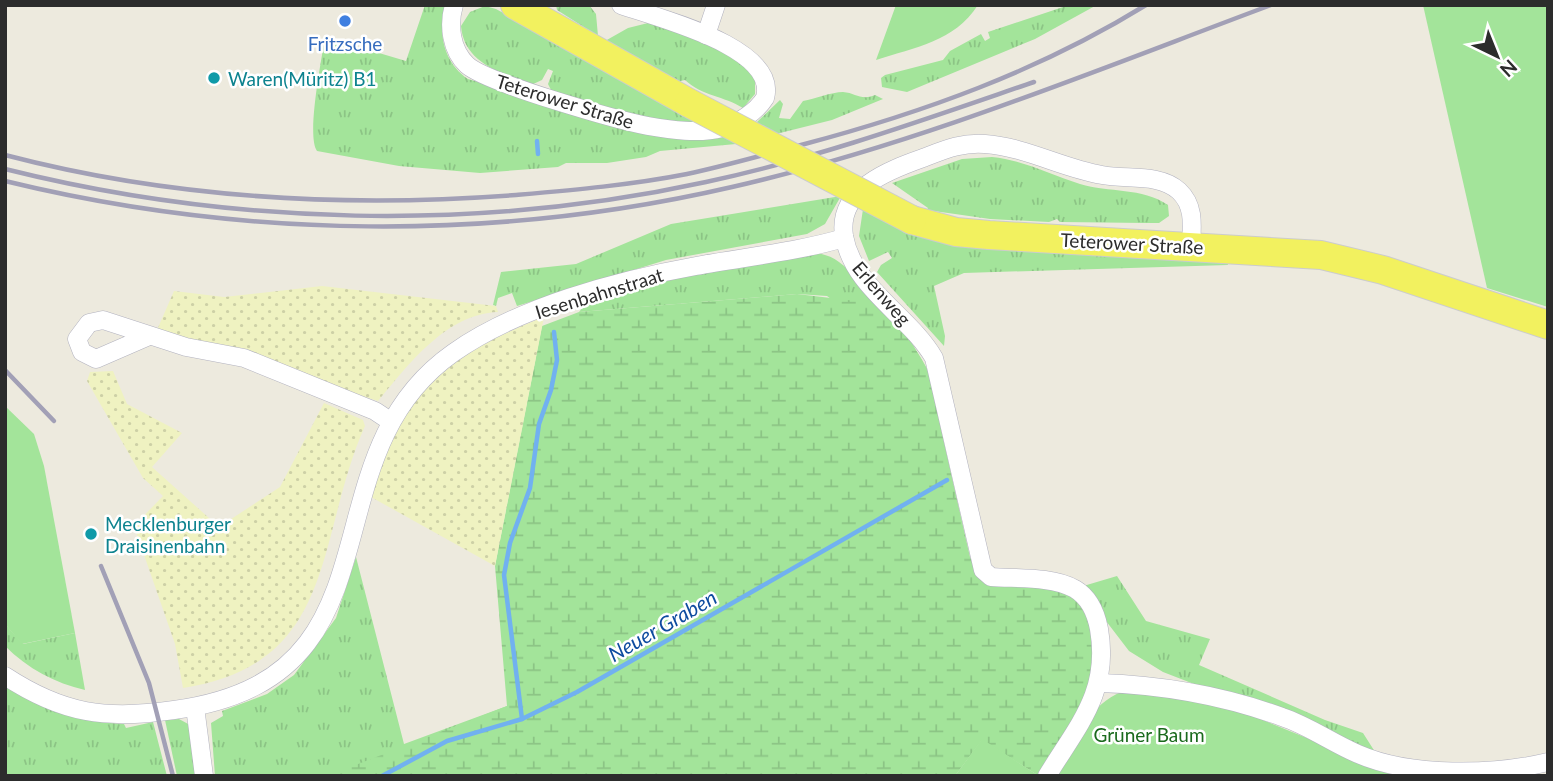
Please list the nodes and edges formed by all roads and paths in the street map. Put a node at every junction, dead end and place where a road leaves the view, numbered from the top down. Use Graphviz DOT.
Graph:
graph roads {
  1 [pos="454,5"];
  2 [pos="515,5"];
  3 [pos="621,5"];
  4 [pos="716,5"];
  5 [pos="706,35"];
  6 [pos="844,238"];
  7 [pos="1192,238"];
  8 [pos="1548,325"];
  9 [pos="149,336"];
  10 [pos="390,421"];
  11 [pos="5,676"];
  12 [pos="1100,683"];
  13 [pos="195,708"];
  14 [pos="1548,762"];
  15 [pos="204,776"];
  16 [pos="1047,776"];
  1 -- 5 [label="street, Teterower Straße"];
  2 -- 7 [label="main road, Teterower Straße, bridge"];
  3 -- 5 [label="street, Teterower Straße"];
  4 -- 5 [label="street"];
  6 -- 7 [label="street, Erlenweg"];
  6 -- 10 [label="street, Iesenbahnstraat"];
  6 -- 12 [label="street, Erlenweg"];
  7 -- 8 [label="main road, Teterower Straße"];
  9 -- 10 [label="street"];
  10 -- 13 [label="street, Iesenbahnstraat"];
  11 -- 13 [label="street, Iesenbahnstraat"];
  12 -- 14 [label="street"];
  12 -- 16 [label="street"];
  13 -- 15 [label="street"];
}
